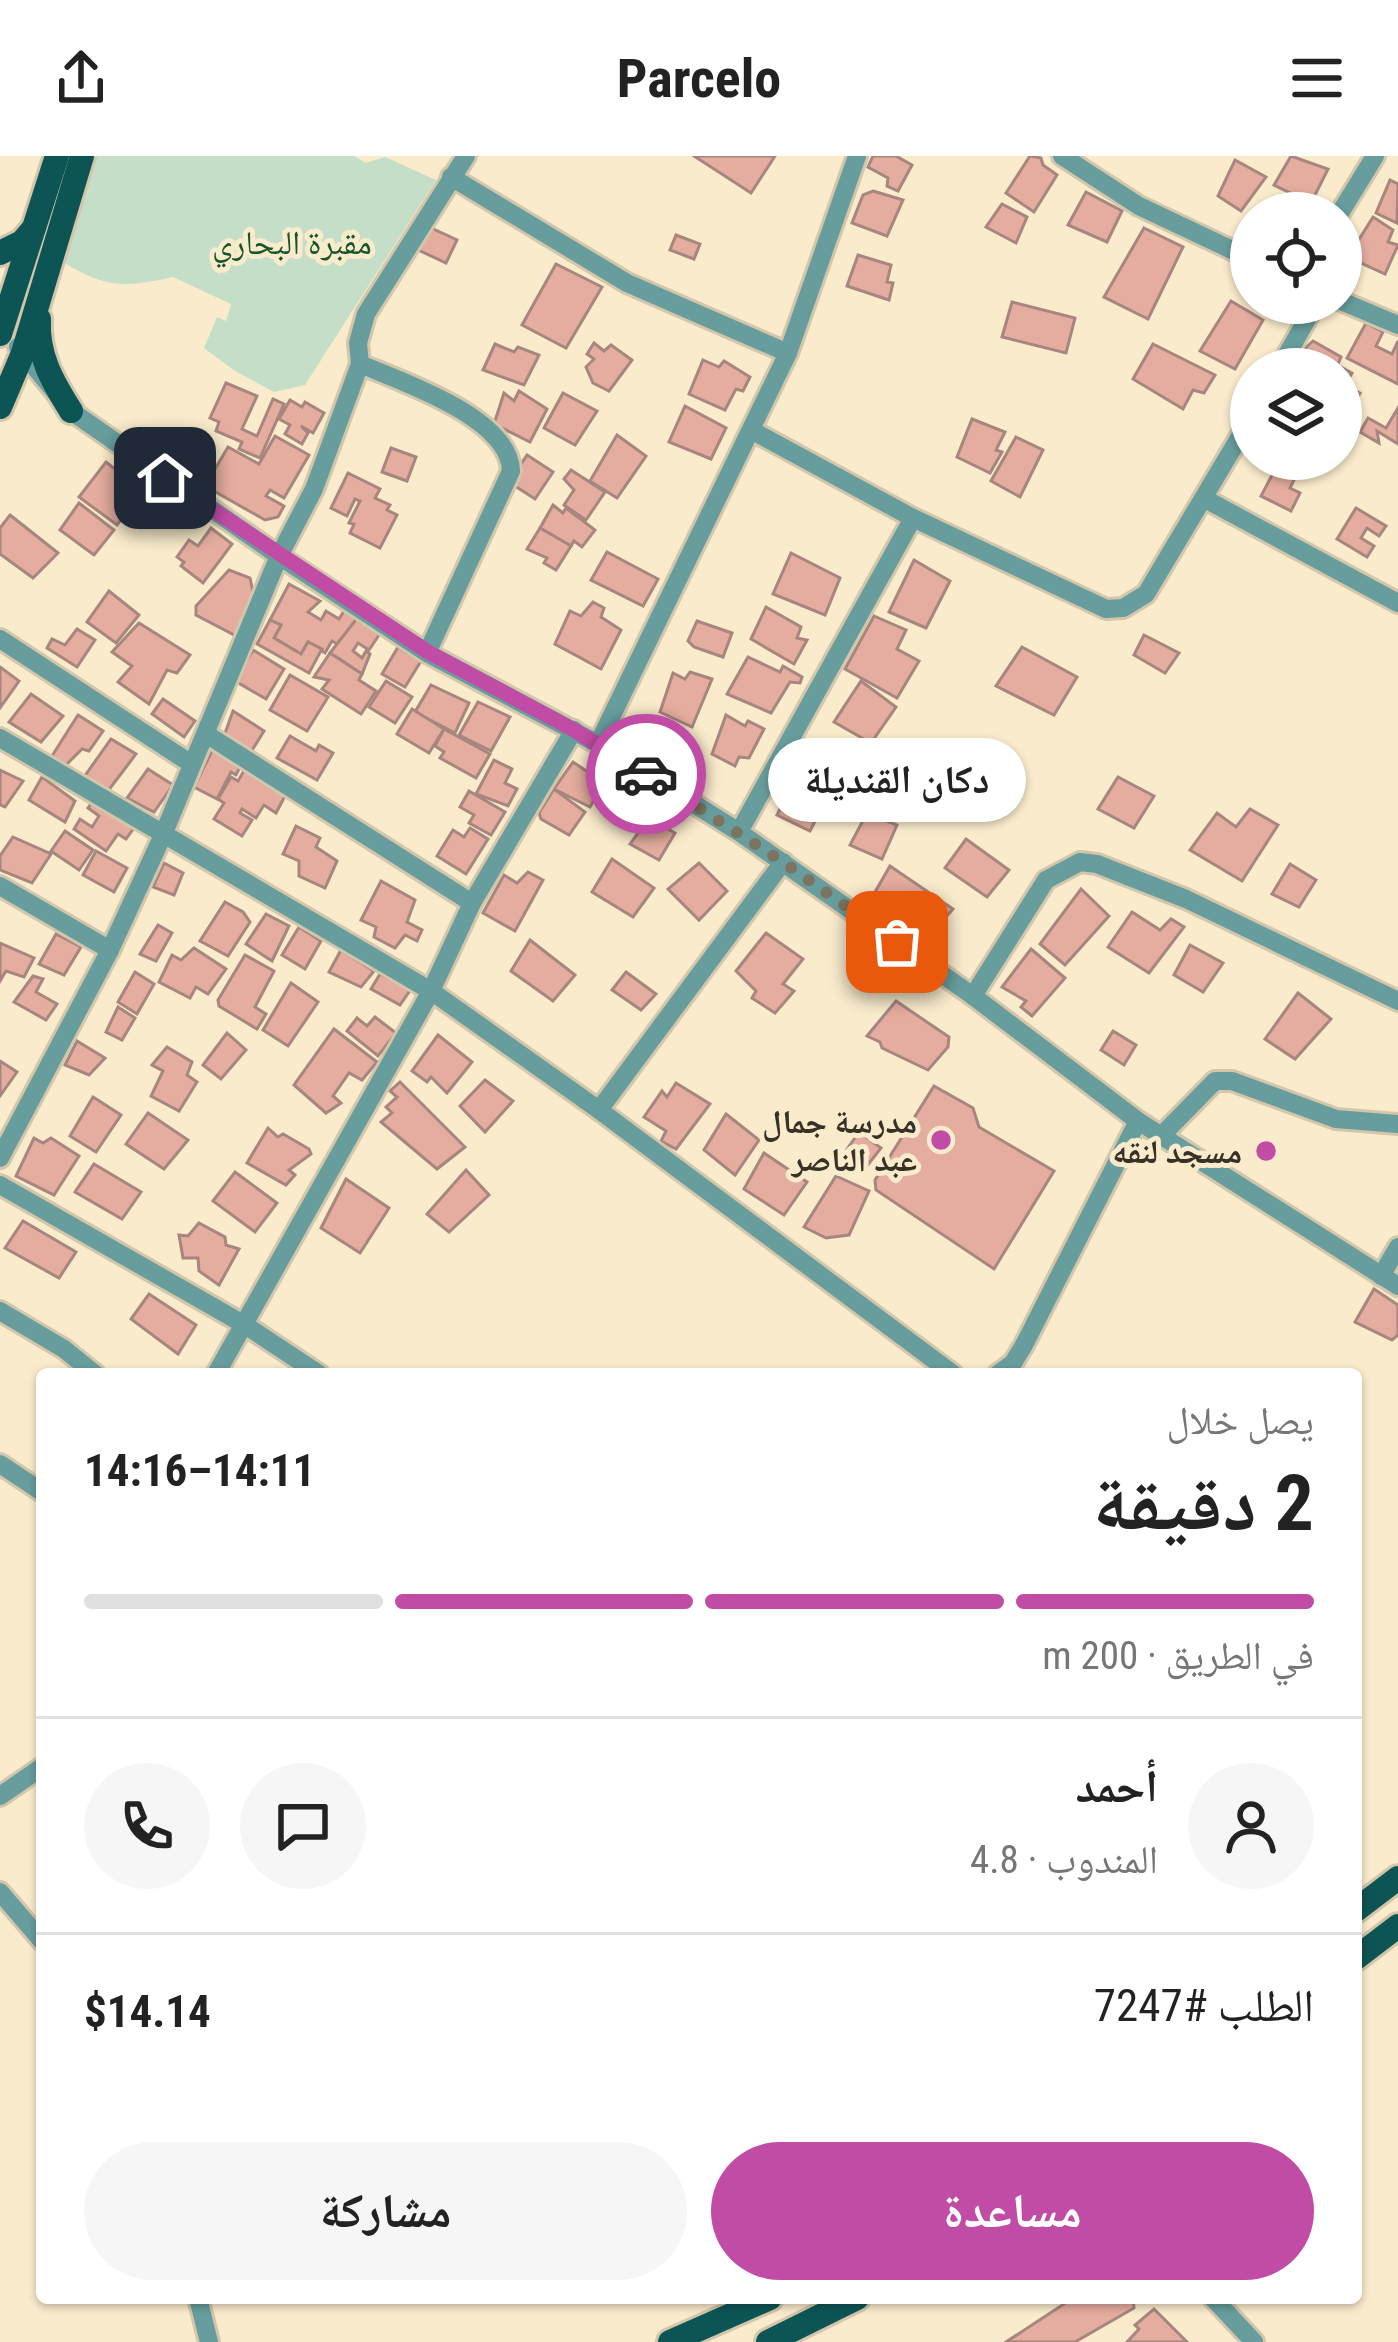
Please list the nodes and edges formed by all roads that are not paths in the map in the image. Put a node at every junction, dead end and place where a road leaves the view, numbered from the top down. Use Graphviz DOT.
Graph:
graph roads {
  1 [pos="57,156"];
  2 [pos="82,156"];
  3 [pos="466,156"];
  4 [pos="857,156"];
  5 [pos="1062,156"];
  6 [pos="1375,156"];
  7 [pos="451,177"];
  8 [pos="1353,192"];
  9 [pos="35,226"];
  10 [pos="1230,249"];
  11 [pos="0,253"];
  12 [pos="41,288"];
  13 [pos="1362,310"];
  14 [pos="1398,325"];
  15 [pos="1,329"];
  16 [pos="23,352"];
  17 [pos="788,353"];
  18 [pos="360,364"];
  19 [pos="0,408"];
  20 [pos="70,411"];
  21 [pos="753,431"];
  22 [pos="1230,455"];
  23 [pos="1205,500"];
  24 [pos="914,518"];
  25 [pos="279,556"];
  26 [pos="1398,603"];
  27 [pos="0,639"];
  28 [pos="428,652"];
  29 [pos="574,730"];
  30 [pos="206,734"];
  31 [pos="0,738"];
  32 [pos="598,744"];
  33 [pos="190,763"];
  34 [pos="739,832"];
  35 [pos="163,835"];
  36 [pos="783,862"];
  37 [pos="2,890"];
  38 [pos="472,903"];
  39 [pos="110,950"];
  40 [pos="431,991"];
  41 [pos="973,996"];
  42 [pos="1398,1000"];
  43 [pos="599,1110"];
  44 [pos="1138,1121"];
  45 [pos="1398,1124"];
  46 [pos="1161,1136"];
  47 [pos="0,1158"];
  48 [pos="0,1185"];
  49 [pos="1398,1246"];
  50 [pos="1389,1281"];
  51 [pos="0,1311"];
  52 [pos="245,1324"];
  53 [pos="88,1368"];
  54 [pos="219,1368"];
  55 [pos="310,1368"];
  56 [pos="944,1368"];
  57 [pos="1006,1368"];
  58 [pos="0,1464"];
  59 [pos="36,1488"];
  60 [pos="36,1771"];
  61 [pos="0,1796"];
  62 [pos="1398,1878"];
  63 [pos="0,1892"];
  64 [pos="1362,1905"];
  65 [pos="1398,1926"];
  66 [pos="36,1934"];
  67 [pos="1362,1953"];
  68 [pos="200,2304"];
  69 [pos="756,2304"];
  70 [pos="844,2304"];
  71 [pos="1219,2304"];
  72 [pos="209,2342"];
  73 [pos="670,2342"];
  74 [pos="769,2342"];
  75 [pos="1254,2342"];
  1 -- 9 [label="main road"];
  2 -- 12 [label="main road"];
  3 -- 7 [label="street"];
  4 -- 17 [label="street"];
  5 -- 10 [label="street"];
  6 -- 8 [label="street"];
  7 -- 17 [label="street"];
  7 -- 18 [label="street"];
  9 -- 11 [label="main road"];
  9 -- 15 [label="main road"];
  12 -- 16 [label="main road"];
  12 -- 20 [label="main road"];
  13 -- 14 [label="street"];
  15 -- 16 [label="street"];
  16 -- 19 [label="main road"];
  16 -- 20 [label="street"];
  17 -- 21 [label="street"];
  18 -- 25 [label="street"];
  18 -- 28 [label="street"];
  19 -- 20 [label="main road"];
  20 -- 25 [label="street"];
  21 -- 24 [label="street"];
  21 -- 32 [label="street"];
  22 -- 23 [label="street"];
  23 -- 24 [label="street"];
  23 -- 26 [label="street"];
  24 -- 34 [label="street"];
  25 -- 28 [label="street"];
  25 -- 30 [label="street"];
  27 -- 33 [label="street"];
  28 -- 29 [label="street"];
  29 -- 32 [label="street"];
  29 -- 38 [label="street"];
  30 -- 33 [label="street"];
  30 -- 38 [label="street"];
  31 -- 35 [label="street"];
  32 -- 34 [label="street"];
  33 -- 35 [label="street"];
  34 -- 36 [label="street"];
  35 -- 39 [label="street"];
  35 -- 40 [label="street"];
  36 -- 41 [label="street"];
  36 -- 43 [label="street"];
  37 -- 39 [label="street"];
  38 -- 40 [label="street"];
  39 -- 47 [label="street"];
  40 -- 43 [label="street"];
  40 -- 52 [label="street"];
  41 -- 42 [label="street"];
  41 -- 44 [label="street"];
  43 -- 56 [label="street"];
  44 -- 46 [label="street"];
  44 -- 57 [label="street"];
  45 -- 46 [label="street"];
  46 -- 50 [label="street"];
  48 -- 52 [label="street"];
  49 -- 50 [label="street"];
  51 -- 53 [label="street"];
  52 -- 54 [label="street"];
  52 -- 55 [label="street"];
  58 -- 59 [label="street"];
  60 -- 61 [label="street"];
  62 -- 64 [label="main road"];
  63 -- 66 [label="street"];
  65 -- 67 [label="main road"];
  68 -- 72 [label="street"];
  69 -- 73 [label="main road"];
  70 -- 74 [label="main road"];
  71 -- 75 [label="street"];
}
